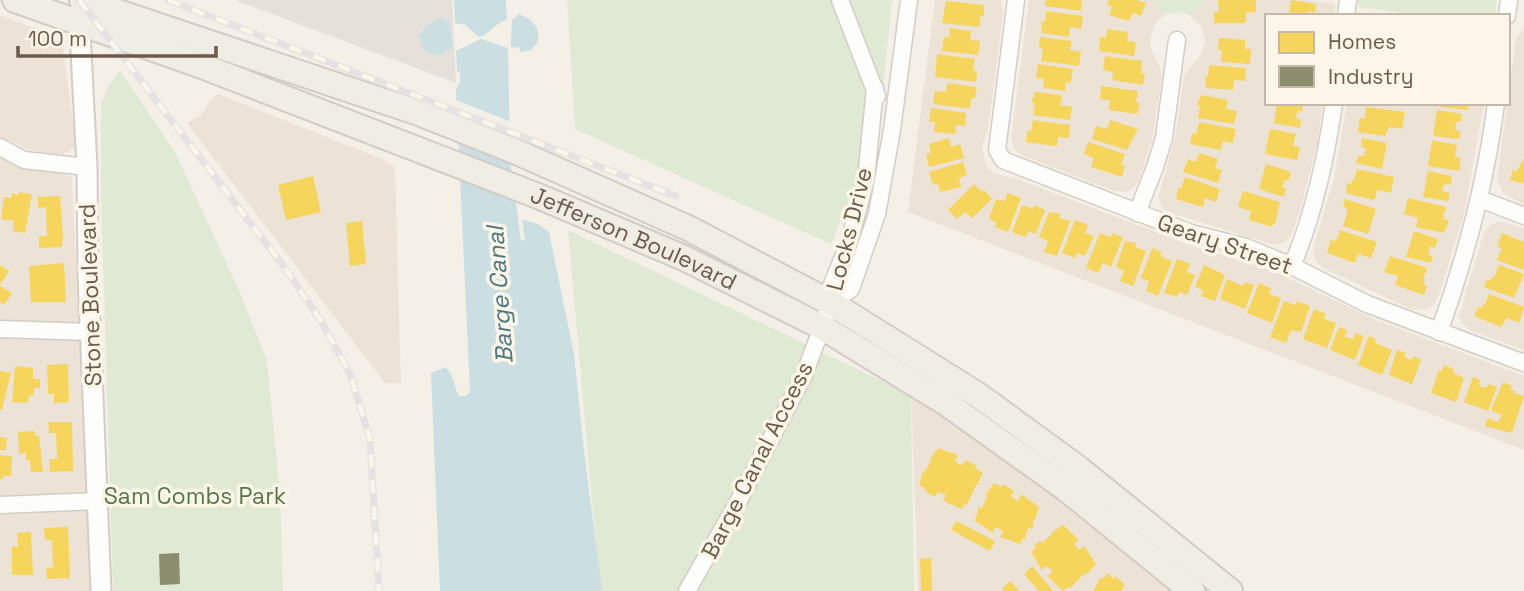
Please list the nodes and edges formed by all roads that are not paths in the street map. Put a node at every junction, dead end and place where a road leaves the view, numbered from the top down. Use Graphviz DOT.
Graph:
graph roads {
  1 [pos="15,0"];
  2 [pos="840,0"];
  3 [pos="909,0"];
  4 [pos="1016,0"];
  5 [pos="80,8"];
  6 [pos="1177,40"];
  7 [pos="875,88"];
  8 [pos="1334,105"];
  9 [pos="1496,105"];
  10 [pos="0,147"];
  11 [pos="87,167"];
  12 [pos="885,170"];
  13 [pos="1480,199"];
  14 [pos="1137,213"];
  15 [pos="1524,216"];
  16 [pos="1292,266"];
  17 [pos="831,303"];
  18 [pos="821,327"];
  19 [pos="0,329"];
  20 [pos="91,332"];
  21 [pos="1438,332"];
  22 [pos="1524,363"];
  23 [pos="98,501"];
  24 [pos="0,505"];
  25 [pos="101,591"];
  26 [pos="687,591"];
  27 [pos="1192,591"];
  28 [pos="1230,591"];
  1 -- 5 [label="main road, Jefferson Boulevard"];
  2 -- 7 [label="street, Locks Drive"];
  3 -- 12 [label="street"];
  4 -- 14 [label="street, Geary Street"];
  5 -- 11 [label="street, Stone Boulevard"];
  5 -- 17 [label="main road, Jefferson Boulevard"];
  5 -- 18 [label="main road, Jefferson Boulevard"];
  6 -- 14 [label="street"];
  7 -- 12 [label="street, Locks Drive"];
  7 -- 17 [label="street, Locks Drive"];
  8 -- 16 [label="street"];
  9 -- 13 [label="street"];
  10 -- 11 [label="street"];
  11 -- 20 [label="street, Stone Boulevard"];
  12 -- 17 [label="street"];
  13 -- 15 [label="street"];
  13 -- 21 [label="street"];
  14 -- 16 [label="street, Geary Street"];
  16 -- 21 [label="street, Geary Street"];
  17 -- 18 [label="street, Locks Drive"];
  17 -- 28 [label="main road, Jefferson Boulevard"];
  18 -- 26 [label="street, Barge Canal Access"];
  18 -- 27 [label="main road, Jefferson Boulevard"];
  19 -- 20 [label="street"];
  20 -- 23 [label="street, Stone Boulevard"];
  21 -- 22 [label="street, Geary Street"];
  23 -- 24 [label="street"];
  23 -- 25 [label="street, Stone Boulevard"];
}
